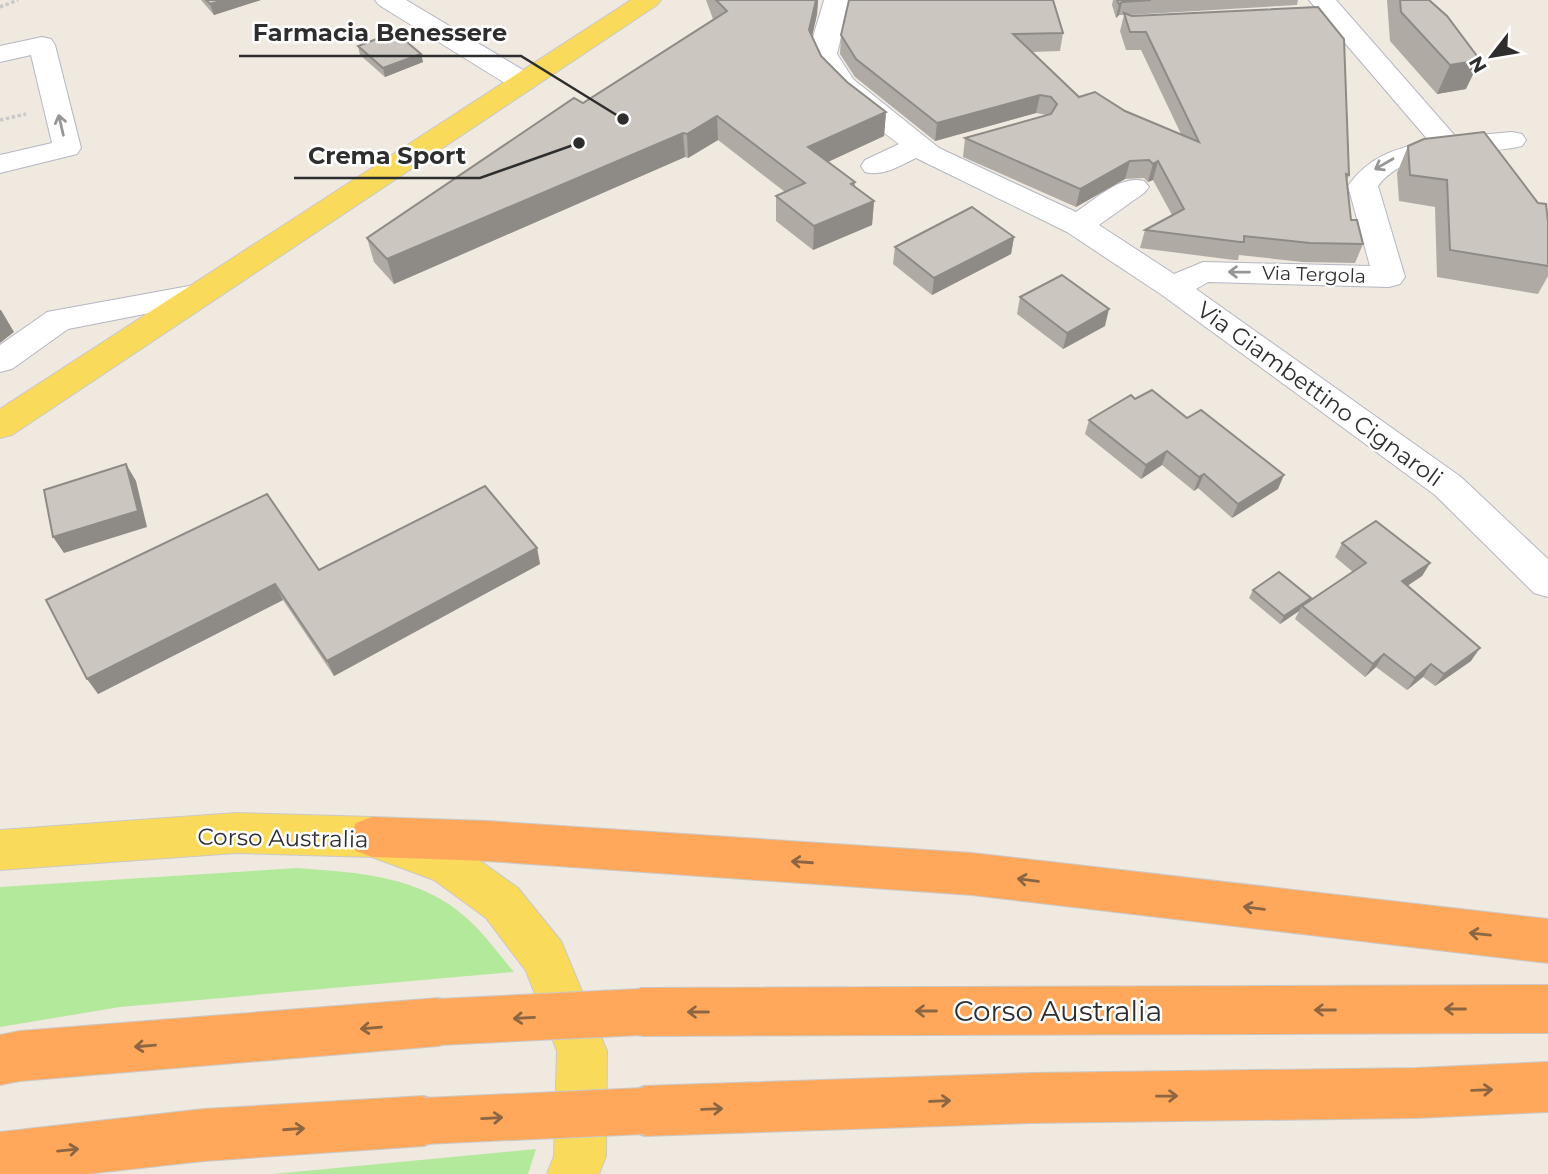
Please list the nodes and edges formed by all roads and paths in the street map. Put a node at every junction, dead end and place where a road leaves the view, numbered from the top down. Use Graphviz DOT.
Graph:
graph roads {
  1 [pos="19,0"];
  2 [pos="388,0"];
  3 [pos="648,0"];
  4 [pos="836,0"];
  5 [pos="0,7"];
  6 [pos="1328,7"];
  7 [pos="1246,19"];
  8 [pos="0,54"];
  9 [pos="523,82"];
  10 [pos="1511,140"];
  11 [pos="965,144"];
  12 [pos="1449,146"];
  13 [pos="923,150"];
  14 [pos="0,164"];
  15 [pos="876,166"];
  16 [pos="1134,187"];
  17 [pos="1078,225"];
  18 [pos="1173,288"];
  19 [pos="200,294"];
  20 [pos="0,361"];
  21 [pos="0,426"];
  22 [pos="1548,582"];
  23 [pos="372,837"];
  24 [pos="0,850"];
  25 [pos="1548,941"];
  26 [pos="1548,1009"];
  27 [pos="0,1060"];
  28 [pos="1548,1087"];
  29 [pos="0,1158"];
  30 [pos="573,1174"];
  1 -- 5 [label="path"];
  2 -- 9 [label="street"];
  3 -- 9 [label="main road"];
  4 -- 13 [label="street, Via Giambettino Cignaroli"];
  6 -- 7 [label="street"];
  6 -- 12 [label="street"];
  14 -- 8 [label="street, one-way"];
  9 -- 19 [label="main road"];
  10 -- 12 [label="street, Via Tergola"];
  11 -- 13 [label="street"];
  12 -- 18 [label="street, Via Tergola, one-way"];
  13 -- 15 [label="street"];
  13 -- 17 [label="street, Via Giambettino Cignaroli"];
  16 -- 17 [label="street"];
  17 -- 18 [label="street, Via Giambettino Cignaroli"];
  18 -- 22 [label="street, Via Giambettino Cignaroli"];
  19 -- 20 [label="street"];
  19 -- 21 [label="main road"];
  23 -- 24 [label="main road, Corso Australia"];
  25 -- 23 [label="highway, one-way"];
  23 -- 30 [label="main road, Corso Australia"];
  26 -- 27 [label="highway, Corso Australia, one-way, bridge"];
  29 -- 28 [label="highway, one-way, bridge"];
}
